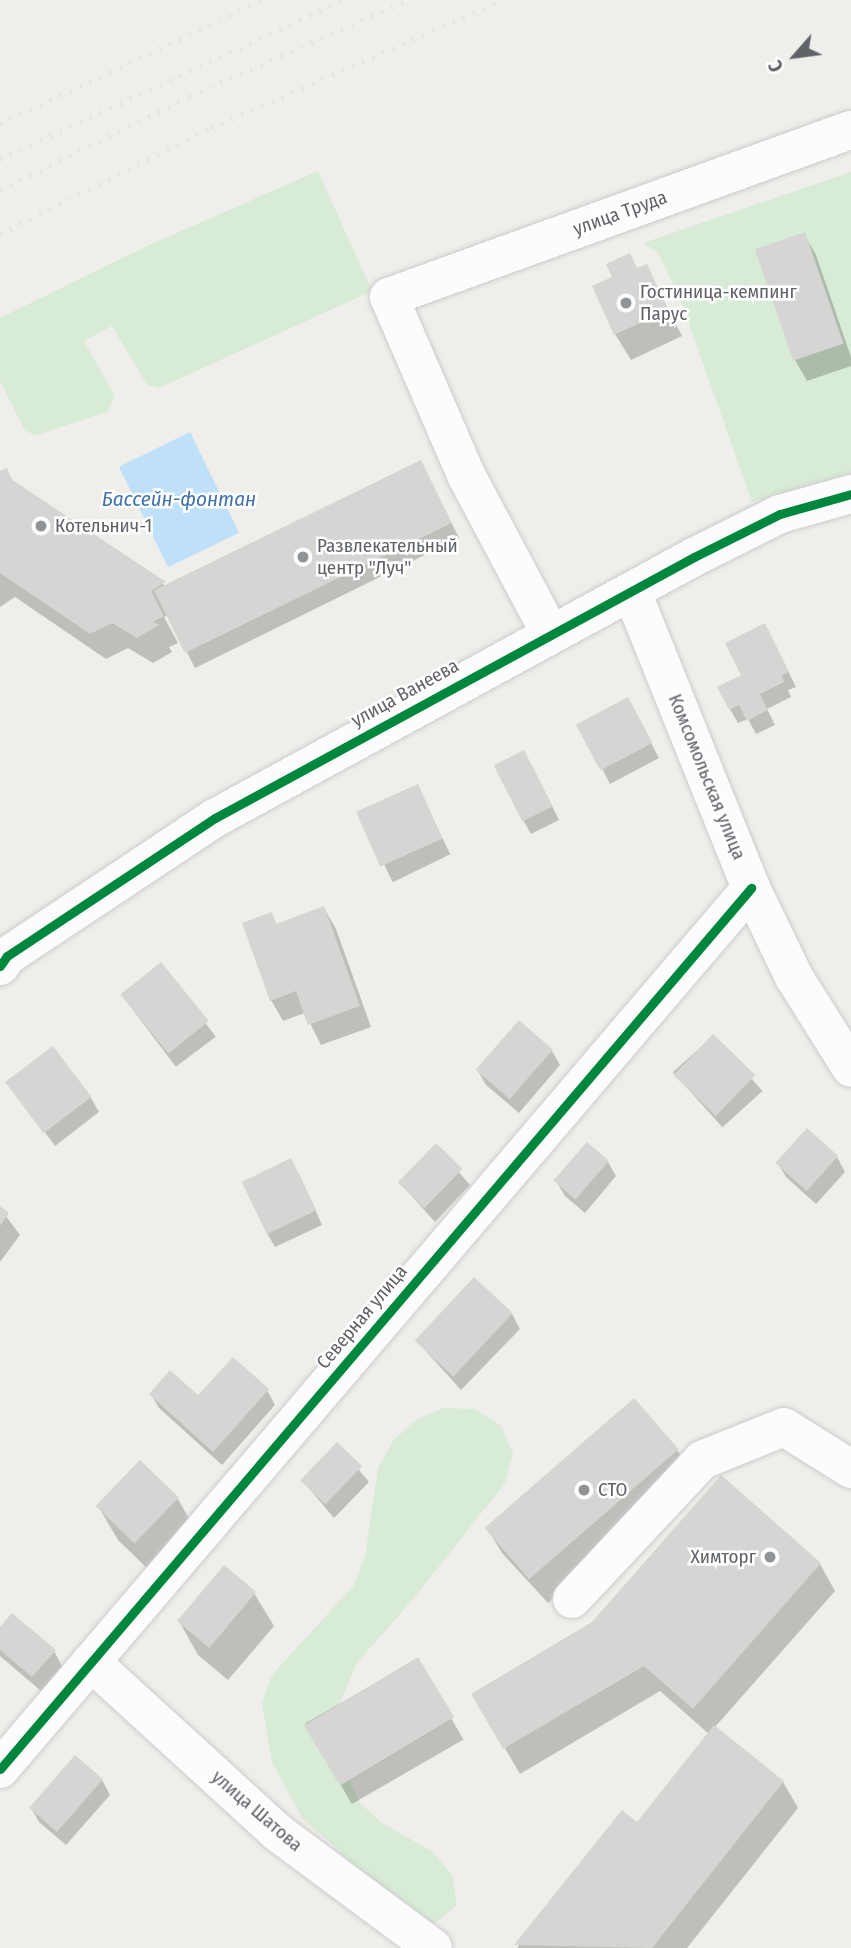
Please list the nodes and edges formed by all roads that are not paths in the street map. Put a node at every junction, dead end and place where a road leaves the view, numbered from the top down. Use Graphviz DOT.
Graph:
graph roads {
  1 [pos="851,130"];
  2 [pos="851,494"];
  3 [pos="632,592"];
  4 [pos="550,633"];
  5 [pos="751,888"];
  6 [pos="0,967"];
  7 [pos="851,1068"];
  8 [pos="851,1469"];
  9 [pos="572,1599"];
  10 [pos="92,1662"];
  11 [pos="0,1769"];
  12 [pos="433,1948"];
  1 -- 4 [label="street, улица Труда"];
  2 -- 3 [label="street, улица Ванеева"];
  3 -- 4 [label="street, улица Ванеева"];
  3 -- 5 [label="street, Комсомольская улица"];
  4 -- 6 [label="street, улица Ванеева"];
  5 -- 7 [label="street, Комсомольская улица"];
  5 -- 10 [label="street, Северная улица"];
  8 -- 9 [label="street"];
  10 -- 11 [label="street, Северная улица"];
  10 -- 12 [label="street, улица Шатова"];
}
